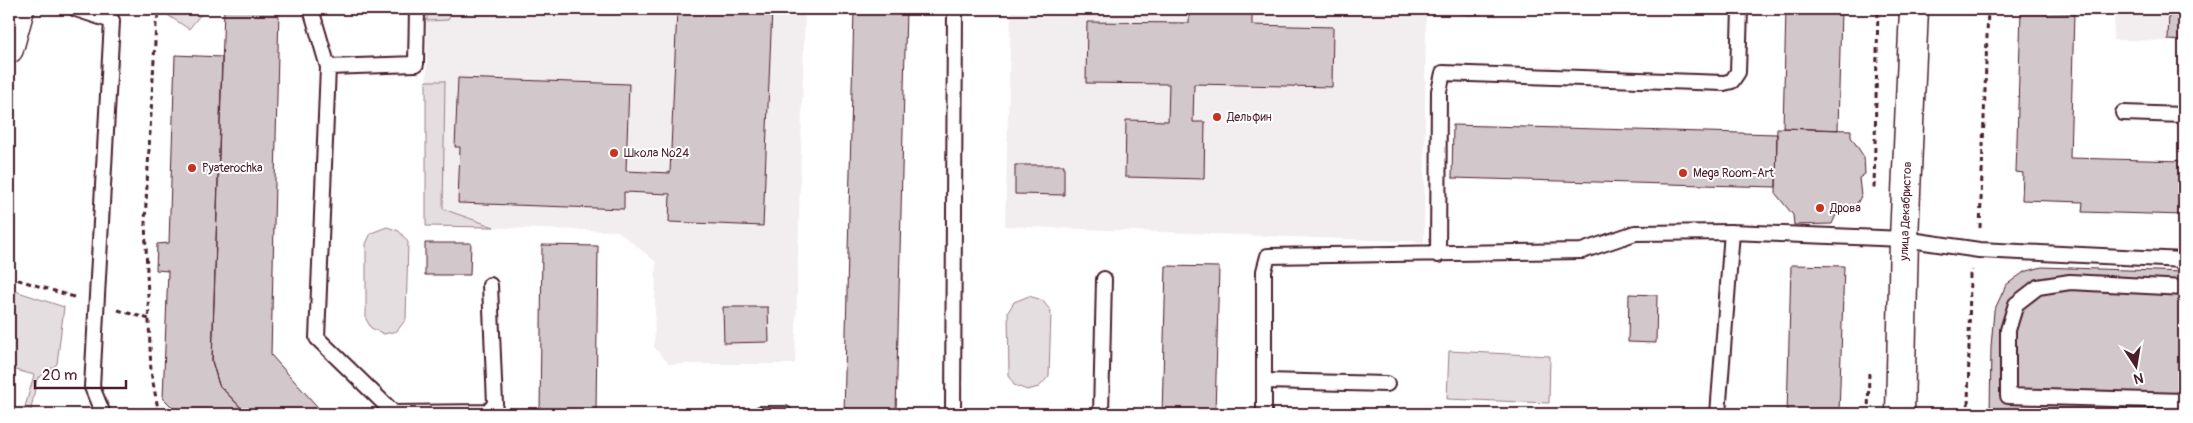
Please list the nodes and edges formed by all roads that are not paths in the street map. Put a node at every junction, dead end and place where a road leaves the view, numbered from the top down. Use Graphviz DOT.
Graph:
graph roads {
  1 [pos="20,9"];
  2 [pos="76,9"];
  3 [pos="310,9"];
  4 [pos="417,9"];
  5 [pos="954,9"];
  6 [pos="1740,9"];
  7 [pos="1914,9"];
  8 [pos="9,49"];
  9 [pos="328,67"];
  10 [pos="2123,113"];
  11 [pos="2184,115"];
  12 [pos="1732,232"];
  13 [pos="1904,238"];
  14 [pos="1438,255"];
  15 [pos="2184,260"];
  16 [pos="1104,279"];
  17 [pos="490,285"];
  18 [pos="2184,288"];
  19 [pos="1265,381"];
  20 [pos="1387,384"];
  21 [pos="2184,401"];
  22 [pos="103,414"];
  23 [pos="760,414"];
  24 [pos="785,414"];
  25 [pos="953,414"];
  26 [pos="1101,414"];
  27 [pos="1264,414"];
  28 [pos="1718,414"];
  29 [pos="1900,414"];
  1 -- 8 [label="street"];
  2 -- 22 [label="lane"];
  3 -- 9 [label="lane"];
  4 -- 9 [label="lane"];
  5 -- 25 [label="lane"];
  6 -- 14 [label="lane"];
  7 -- 13 [label="street, улица Декабристов"];
  9 -- 17 [label="lane"];
  10 -- 11 [label="lane"];
  12 -- 13 [label="lane"];
  12 -- 14 [label="lane"];
  12 -- 28 [label="lane"];
  13 -- 15 [label="lane"];
  13 -- 29 [label="street, улица Декабристов"];
  14 -- 19 [label="lane"];
  16 -- 26 [label="lane"];
  18 -- 21 [label="lane"];
  19 -- 20 [label="lane"];
  19 -- 27 [label="lane"];
  23 -- 24 [label="lane"];
}
